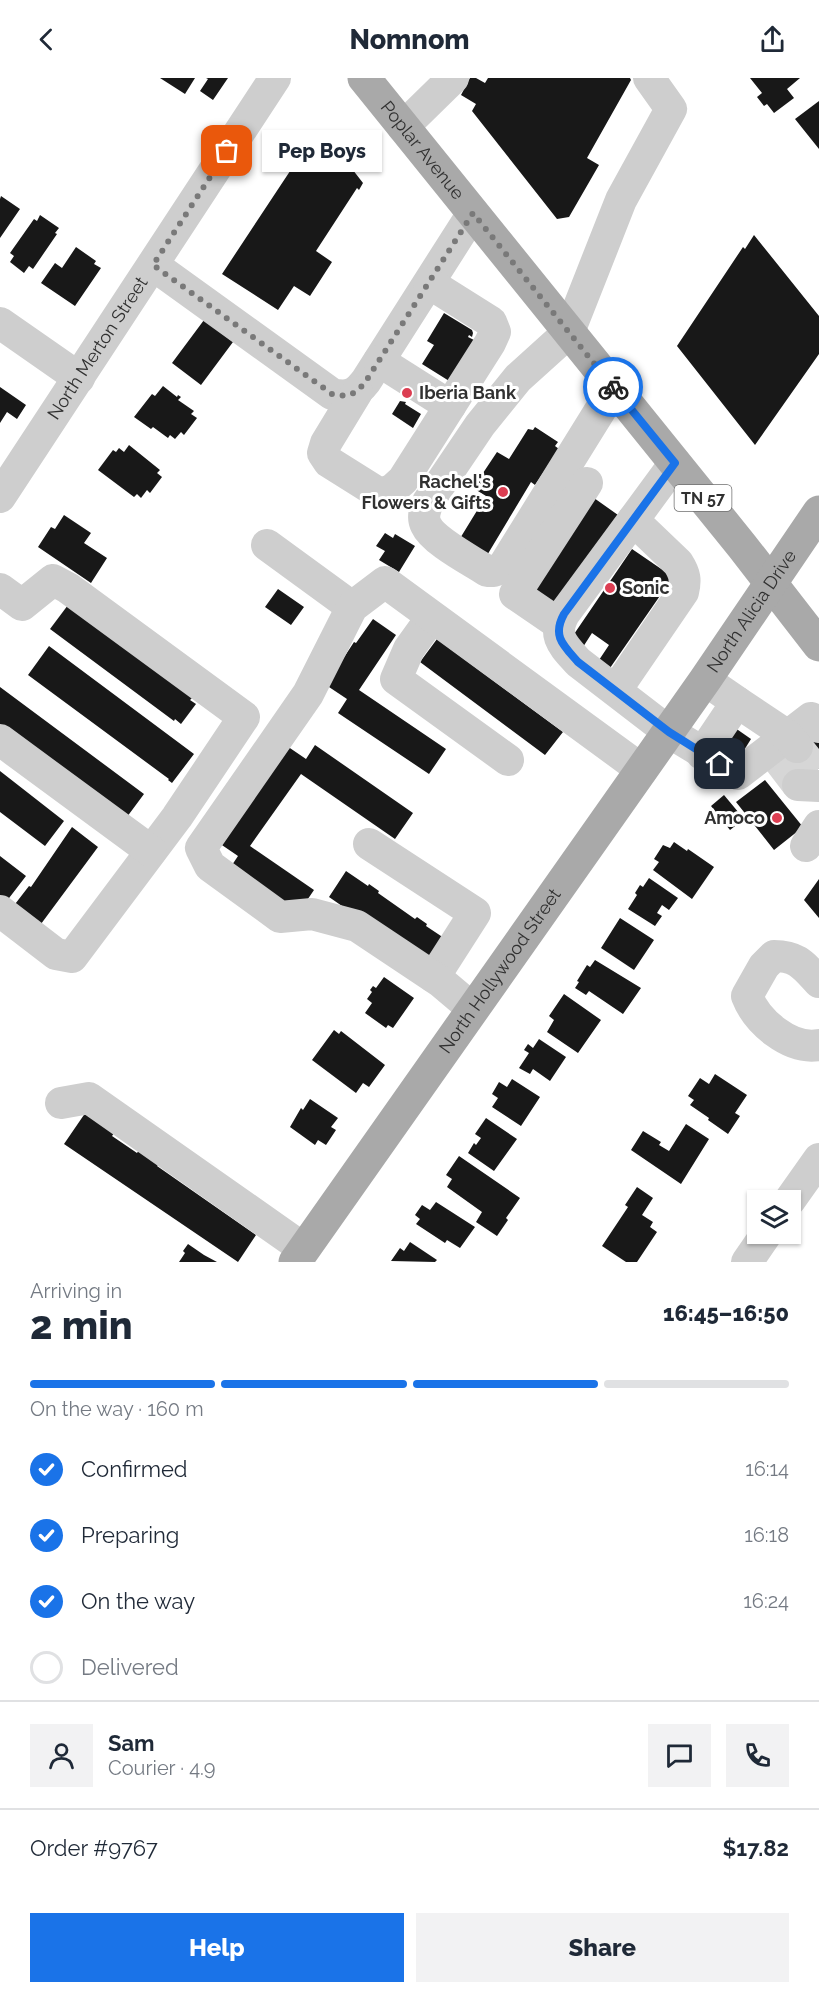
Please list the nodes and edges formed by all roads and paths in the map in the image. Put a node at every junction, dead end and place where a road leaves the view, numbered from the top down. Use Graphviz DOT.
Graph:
graph roads {
  1 [pos="275,78"];
  2 [pos="364,78"];
  3 [pos="453,78"];
  4 [pos="648,78"];
  5 [pos="403,127"];
  6 [pos="473,213"];
  7 [pos="153,265"];
  8 [pos="429,283"];
  9 [pos="0,323"];
  10 [pos="569,332"];
  11 [pos="379,361"];
  12 [pos="79,378"];
  13 [pos="614,387"];
  14 [pos="357,392"];
  15 [pos="450,406"];
  16 [pos="675,463"];
  17 [pos="587,483"];
  18 [pos="0,497"];
  19 [pos="819,512"];
  20 [pos="633,520"];
  21 [pos="267,545"];
  22 [pos="771,583"];
  23 [pos="0,589"];
  24 [pos="352,607"];
  25 [pos="432,617"];
  26 [pos="559,624"];
  27 [pos="819,645"];
  28 [pos="705,680"];
  29 [pos="616,690"];
  30 [pos="737,702"];
  31 [pos="669,732"];
  32 [pos="0,740"];
  33 [pos="803,752"];
  34 [pos="702,754"];
  35 [pos="508,760"];
  36 [pos="642,770"];
  37 [pos="369,844"];
  38 [pos="151,851"];
  39 [pos="0,910"];
  40 [pos="434,977"];
  41 [pos="819,982"];
  42 [pos="473,1009"];
  43 [pos="819,1045"];
  44 [pos="61,1103"];
  45 [pos="819,1159"];
  46 [pos="797,1190"];
  47 [pos="759,1244"];
  48 [pos="299,1255"];
  49 [pos="747,1262"];
  1 -- 7 [label="street, North Merton Street"];
  2 -- 5 [label="main road, Poplar Avenue / TN 57"];
  3 -- 5 [label="street"];
  4 -- 10 [label="street"];
  5 -- 6 [label="main road, Poplar Avenue / TN 57"];
  6 -- 8 [label="street"];
  6 -- 10 [label="main road, Poplar Avenue / TN 57"];
  7 -- 12 [label="street, North Merton Street"];
  7 -- 14 [label="street"];
  8 -- 11 [label="street"];
  8 -- 15 [label="street"];
  9 -- 12 [label="street"];
  10 -- 13 [label="main road, Poplar Avenue / TN 57"];
  10 -- 13 [label="street"];
  11 -- 14 [label="street"];
  11 -- 15 [label="street"];
  12 -- 18 [label="street, North Merton Street"];
  13 -- 16 [label="main road, Poplar Avenue / TN 57"];
  14 -- 15 [label="street"];
  16 -- 20 [label="street"];
  16 -- 22 [label="main road, Poplar Avenue / TN 57"];
  17 -- 26 [label="street"];
  19 -- 22 [label="main road, North Alicia Drive"];
  20 -- 26 [label="street"];
  20 -- 29 [label="street"];
  21 -- 24 [label="street"];
  22 -- 27 [label="main road, Poplar Avenue / TN 57"];
  22 -- 28 [label="main road, North Alicia Drive"];
  23 -- 38 [label="street"];
  24 -- 25 [label="street"];
  24 -- 40 [label="street"];
  25 -- 35 [label="street"];
  25 -- 36 [label="street"];
  26 -- 29 [label="street"];
  28 -- 30 [label="street"];
  28 -- 31 [label="main road, North Hollywood Street"];
  29 -- 31 [label="street"];
  30 -- 33 [label="street"];
  30 -- 34 [label="street"];
  31 -- 34 [label="street"];
  31 -- 36 [label="main road, North Hollywood Street"];
  32 -- 38 [label="street"];
  33 -- 34 [label="street"];
  36 -- 42 [label="main road, North Hollywood Street"];
  37 -- 40 [label="street"];
  38 -- 39 [label="street"];
  40 -- 42 [label="street"];
  41 -- 43 [label="street"];
  42 -- 48 [label="main road, North Hollywood Street"];
  44 -- 48 [label="street"];
  45 -- 46 [label="street"];
  47 -- 49 [label="street"];
}
